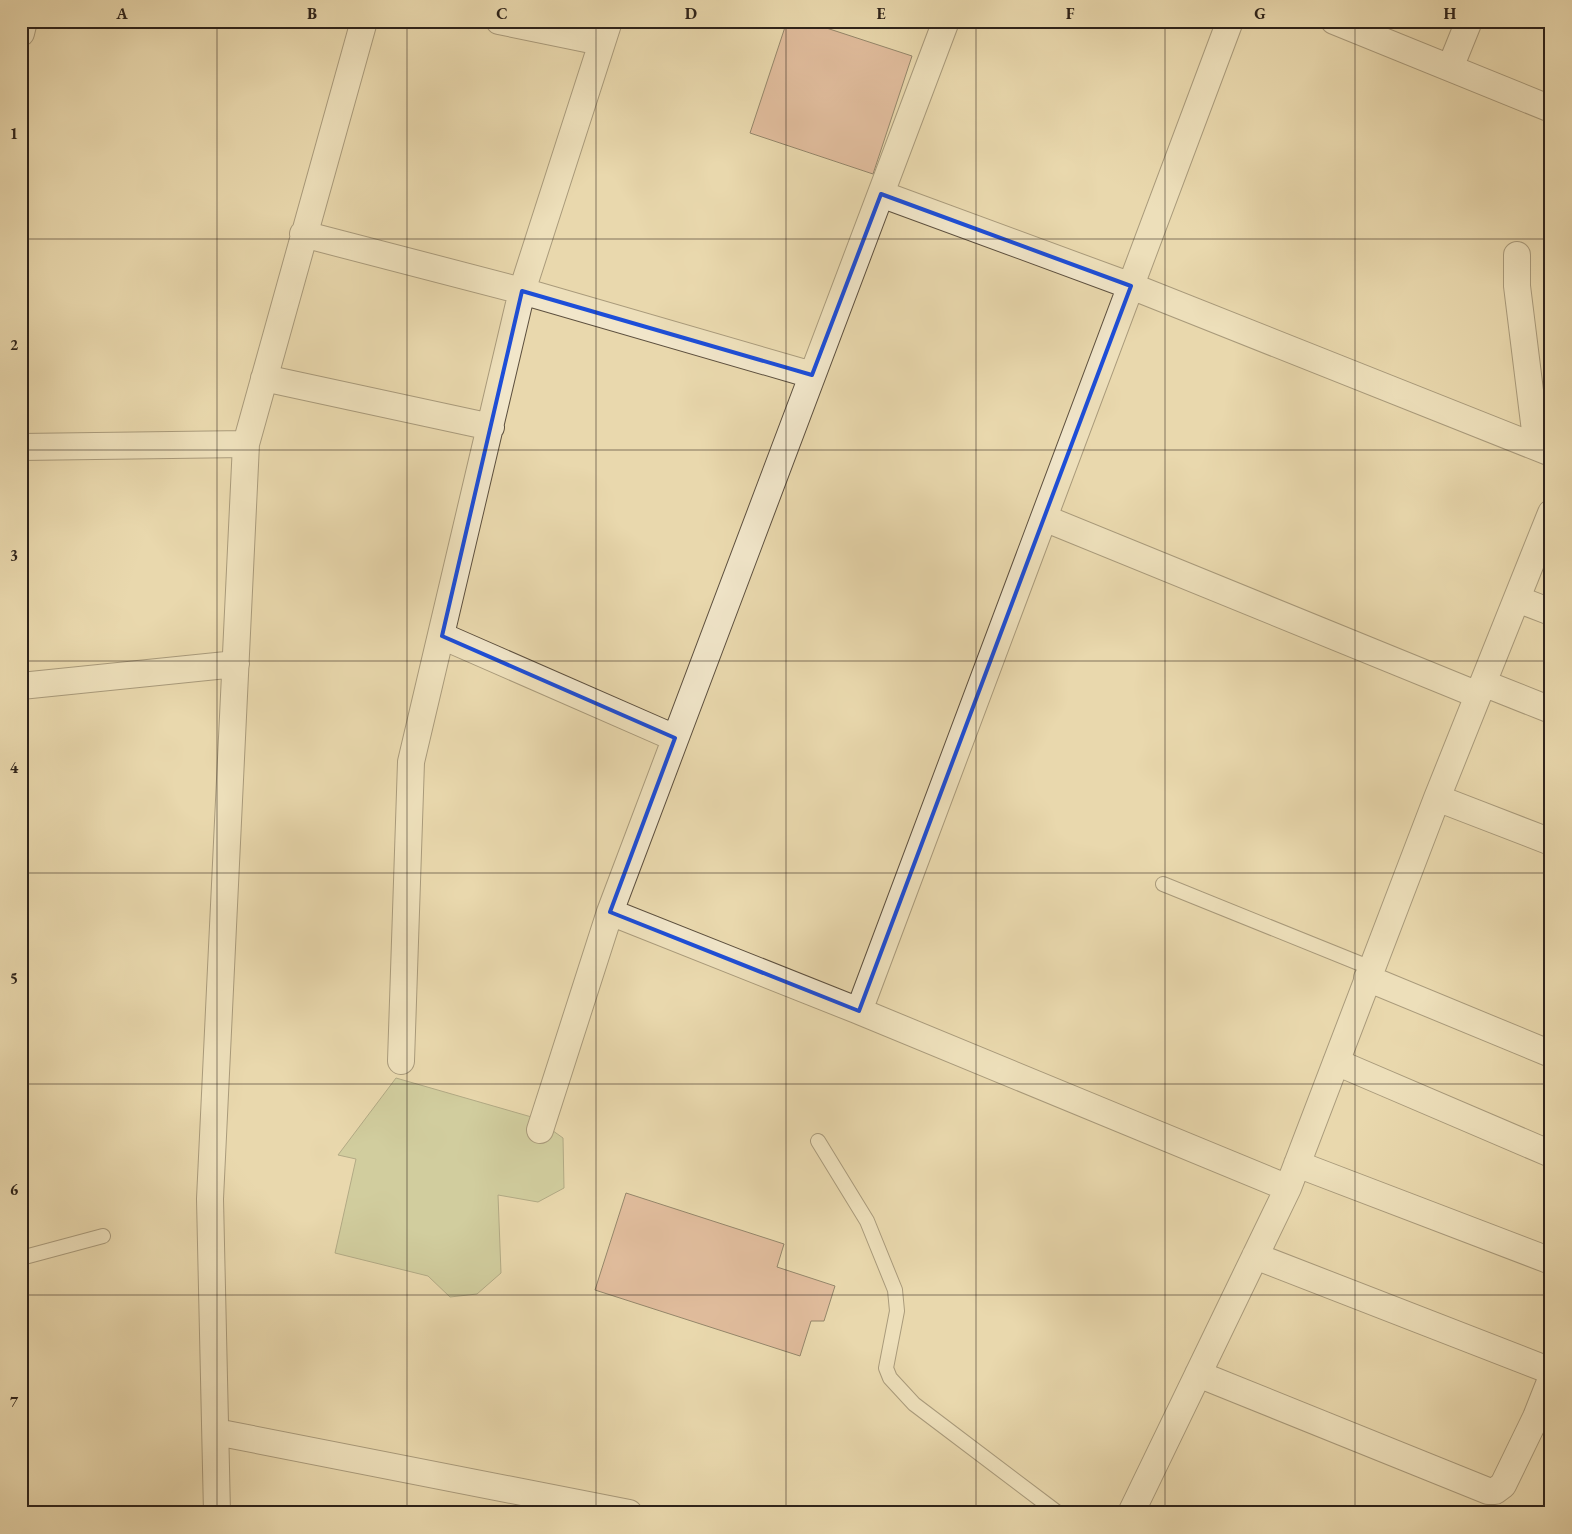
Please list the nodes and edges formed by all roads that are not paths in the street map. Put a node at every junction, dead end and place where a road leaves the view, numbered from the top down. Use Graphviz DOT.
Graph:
graph roads {
  1 [pos="24,21"];
  2 [pos="364,21"];
  3 [pos="499,21"];
  4 [pos="946,21"];
  5 [pos="1230,21"];
  6 [pos="1334,21"];
  7 [pos="1469,21"];
  8 [pos="605,32"];
  9 [pos="21,33"];
  10 [pos="1450,68"];
  11 [pos="1551,109"];
  12 [pos="881,194"];
  13 [pos="303,234"];
  14 [pos="1518,255"];
  15 [pos="1131,286"];
  16 [pos="522,291"];
  17 [pos="812,375"];
  18 [pos="264,378"];
  19 [pos="491,427"];
  20 [pos="246,444"];
  21 [pos="21,447"];
  22 [pos="1544,450"];
  23 [pos="1551,513"];
  24 [pos="1044,518"];
  25 [pos="1517,599"];
  26 [pos="1551,612"];
  27 [pos="442,636"];
  28 [pos="236,664"];
  29 [pos="21,686"];
  30 [pos="1480,689"];
  31 [pos="1551,710"];
  32 [pos="675,738"];
  33 [pos="1437,798"];
  34 [pos="1551,842"];
  35 [pos="1163,884"];
  36 [pos="610,912"];
  37 [pos="1369,973"];
  38 [pos="860,1011"];
  39 [pos="1551,1054"];
  40 [pos="401,1062"];
  41 [pos="1336,1062"];
  42 [pos="540,1130"];
  43 [pos="818,1141"];
  44 [pos="1551,1154"];
  45 [pos="1297,1164"];
  46 [pos="1288,1188"];
  47 [pos="103,1236"];
  48 [pos="1255,1256"];
  49 [pos="21,1258"];
  50 [pos="1551,1261"];
  51 [pos="1551,1371"];
  52 [pos="1198,1374"];
  53 [pos="1551,1380"];
  54 [pos="216,1432"];
  55 [pos="217,1513"];
  56 [pos="629,1513"];
  57 [pos="1058,1513"];
  58 [pos="1131,1513"];
  1 -- 9 [label="street"];
  2 -- 13 [label="street"];
  3 -- 8 [label="street"];
  4 -- 12 [label="street"];
  5 -- 15 [label="street"];
  6 -- 10 [label="street"];
  7 -- 10 [label="street"];
  8 -- 16 [label="street"];
  10 -- 11 [label="street"];
  12 -- 15 [label="street"];
  12 -- 17 [label="street"];
  13 -- 16 [label="street"];
  13 -- 18 [label="street"];
  14 -- 22 [label="street"];
  15 -- 22 [label="street"];
  15 -- 24 [label="street"];
  16 -- 17 [label="street"];
  16 -- 19 [label="street"];
  17 -- 32 [label="street"];
  18 -- 19 [label="street"];
  18 -- 20 [label="street"];
  19 -- 27 [label="street"];
  20 -- 21 [label="street"];
  20 -- 28 [label="street"];
  23 -- 25 [label="street"];
  24 -- 30 [label="street"];
  24 -- 38 [label="street"];
  25 -- 26 [label="street"];
  25 -- 30 [label="street"];
  27 -- 32 [label="street"];
  27 -- 40 [label="street"];
  28 -- 29 [label="street"];
  28 -- 54 [label="street"];
  30 -- 31 [label="street"];
  30 -- 33 [label="street"];
  32 -- 36 [label="street"];
  33 -- 34 [label="street"];
  33 -- 37 [label="street"];
  35 -- 37 [label="lane"];
  36 -- 38 [label="street"];
  36 -- 42 [label="street"];
  37 -- 39 [label="street"];
  37 -- 41 [label="street"];
  38 -- 46 [label="street"];
  41 -- 44 [label="street"];
  41 -- 45 [label="street"];
  43 -- 57 [label="lane"];
  45 -- 46 [label="street"];
  45 -- 50 [label="street"];
  46 -- 48 [label="street"];
  47 -- 49 [label="lane"];
  48 -- 51 [label="street"];
  48 -- 52 [label="street"];
  52 -- 53 [label="street"];
  52 -- 58 [label="street"];
  54 -- 55 [label="street"];
  54 -- 56 [label="street"];
}
